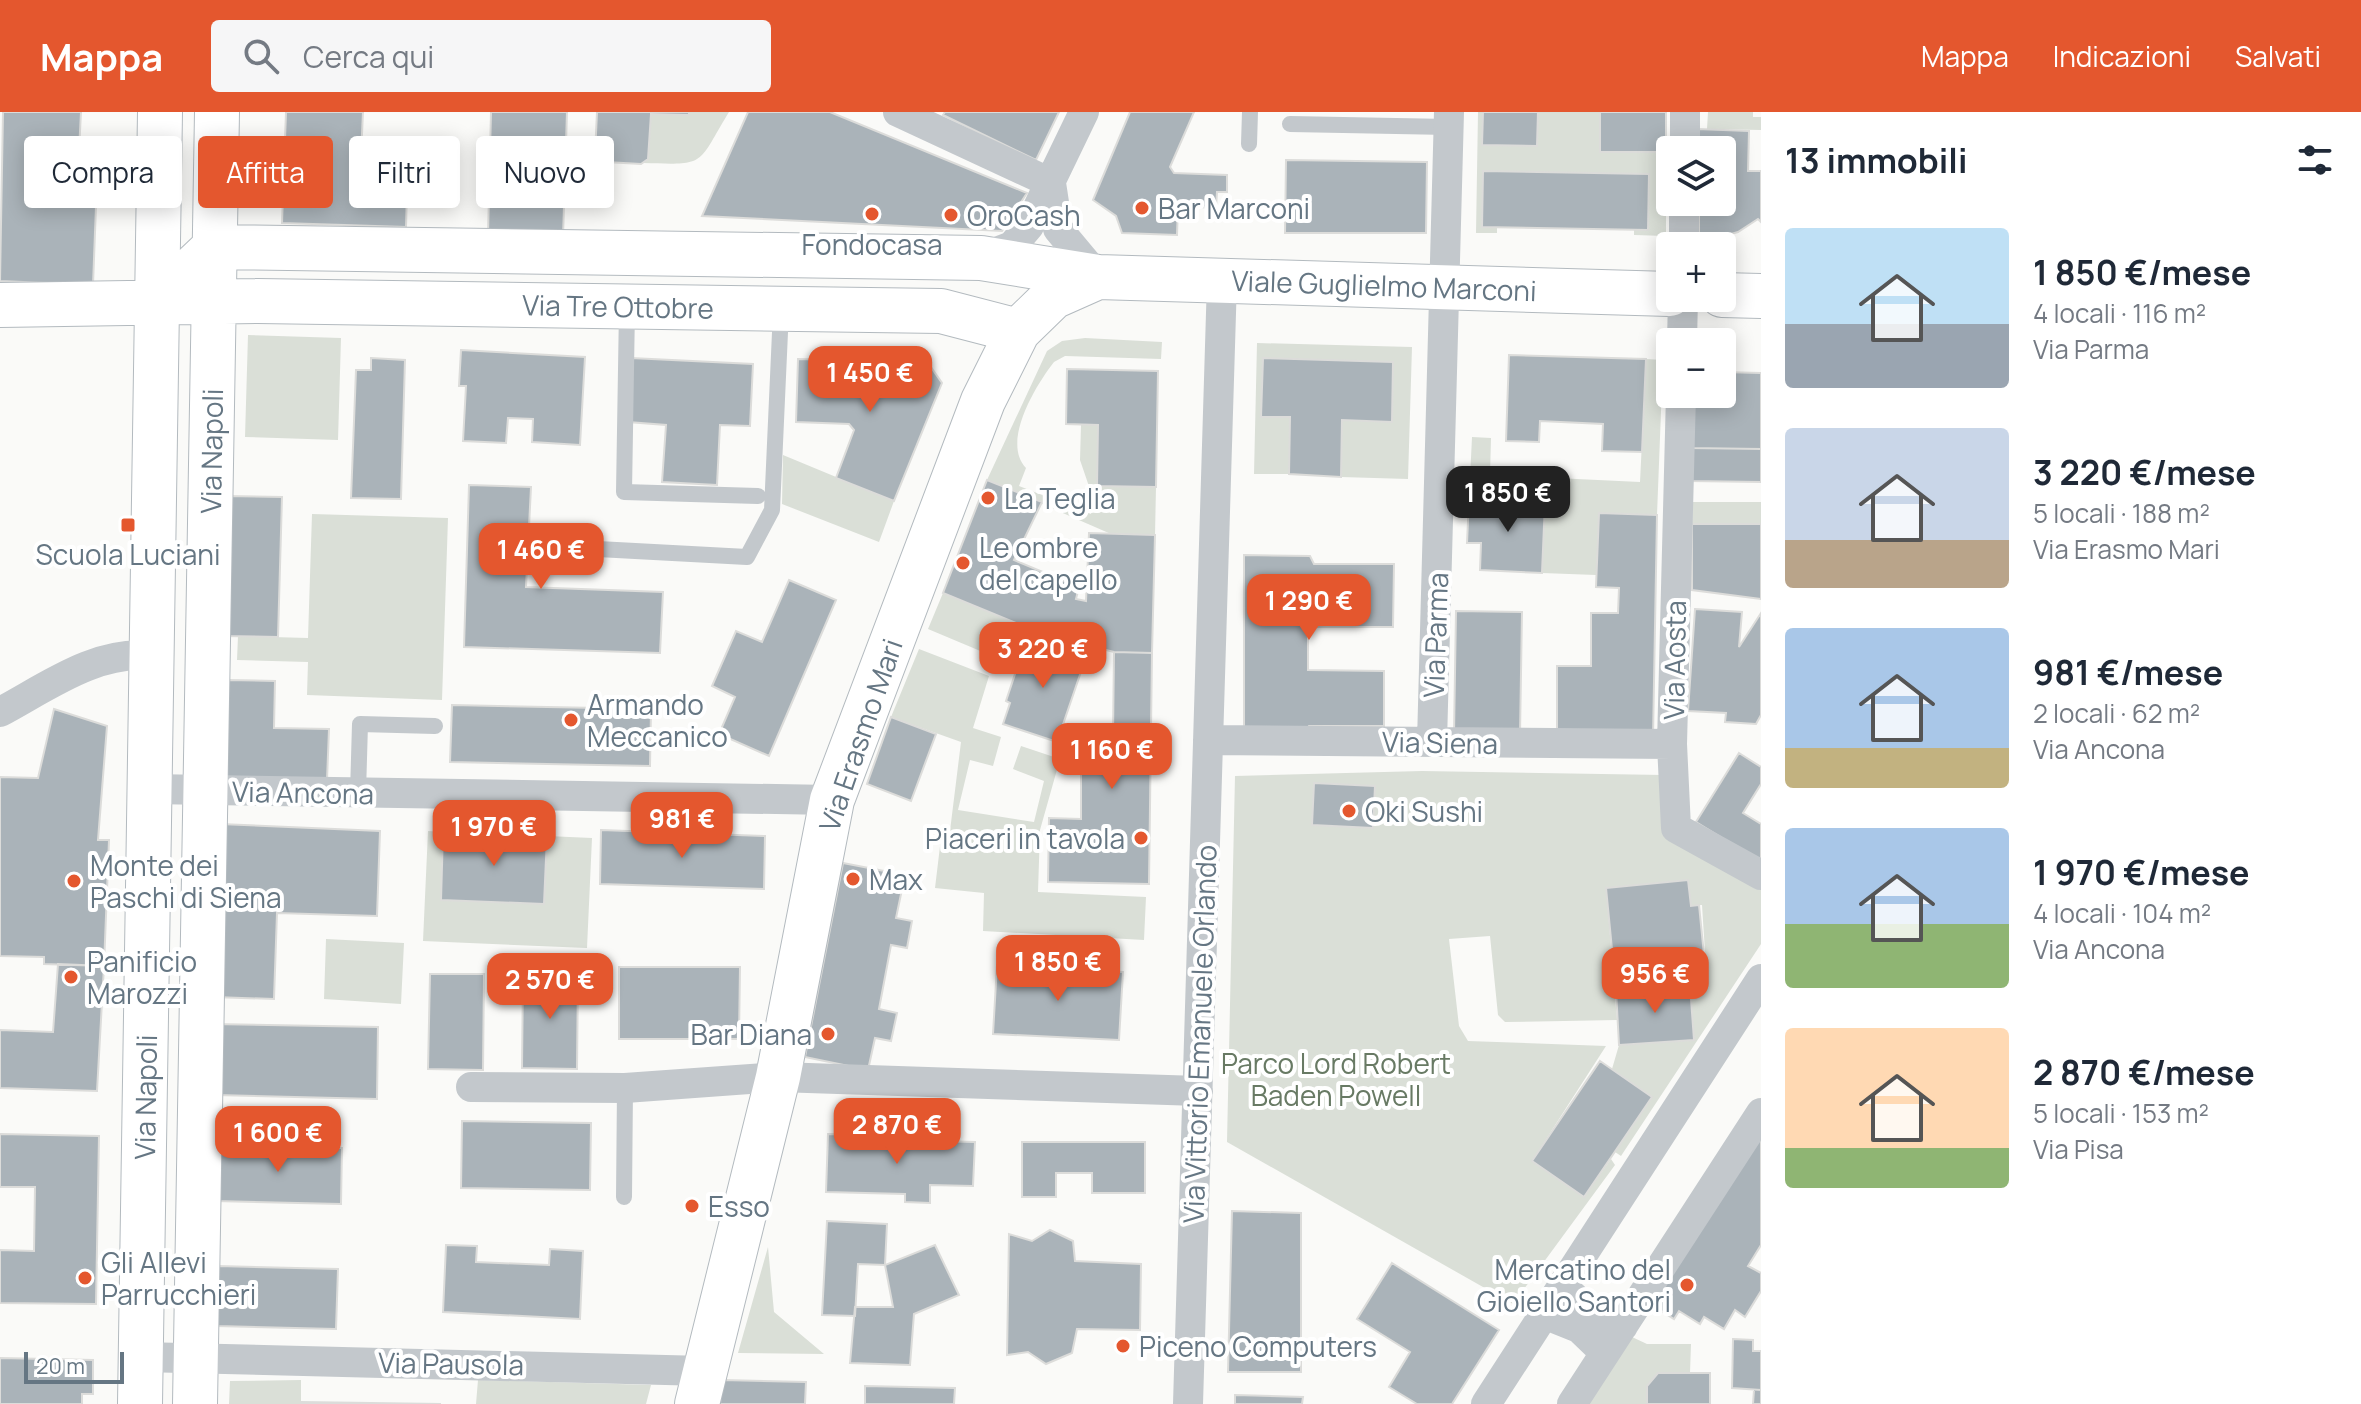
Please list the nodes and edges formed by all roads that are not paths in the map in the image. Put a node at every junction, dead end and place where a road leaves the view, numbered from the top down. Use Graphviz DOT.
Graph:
graph roads {
  1 [pos="160,112"];
  2 [pos="217,112"];
  3 [pos="1084,112"];
  4 [pos="1250,112"];
  5 [pos="1685,112"];
  6 [pos="913,115"];
  7 [pos="1449,120"];
  8 [pos="1290,124"];
  9 [pos="1685,136"];
  10 [pos="1249,144"];
  11 [pos="1051,183"];
  12 [pos="215,247"];
  13 [pos="438,251"];
  14 [pos="799,256"];
  15 [pos="981,258"];
  16 [pos="1098,277"];
  17 [pos="1222,280"];
  18 [pos="1446,288"];
  19 [pos="1656,294"];
  20 [pos="1736,295"];
  21 [pos="1761,296"];
  22 [pos="214,302"];
  23 [pos="156,303"];
  24 [pos="437,304"];
  25 [pos="0,305"];
  26 [pos="627,306"];
  27 [pos="790,309"];
  28 [pos="1018,331"];
  29 [pos="1681,408"];
  30 [pos="758,496"];
  31 [pos="542,546"];
  32 [pos="151,656"];
  33 [pos="0,712"];
  34 [pos="435,726"];
  35 [pos="1208,740"];
  36 [pos="1432,742"];
  37 [pos="1672,744"];
  38 [pos="149,789"];
  39 [pos="205,790"];
  40 [pos="358,793"];
  41 [pos="832,800"];
  42 [pos="1761,875"];
  43 [pos="1761,979"];
  44 [pos="778,1077"];
  45 [pos="471,1087"];
  46 [pos="625,1088"];
  47 [pos="1198,1091"];
  48 [pos="1761,1113"];
  49 [pos="624,1197"];
  50 [pos="1562,1286"];
  51 [pos="1544,1314"];
  52 [pos="1623,1326"];
  53 [pos="1605,1353"];
  54 [pos="141,1357"];
  55 [pos="196,1358"];
  56 [pos="701,1388"];
  57 [pos="140,1404"];
  58 [pos="195,1404"];
  59 [pos="1188,1404"];
  60 [pos="1486,1404"];
  61 [pos="1572,1404"];
  1 -- 23 [label="street, Via Napoli"];
  2 -- 12 [label="street, Via Napoli"];
  3 -- 11 [label="street"];
  4 -- 10 [label="lane"];
  5 -- 9 [label="street"];
  6 -- 11 [label="street"];
  7 -- 8 [label="lane"];
  7 -- 18 [label="street, Via Parma"];
  11 -- 15 [label="street"];
  11 -- 16 [label="street"];
  12 -- 13 [label="street, Via Tre Ottobre"];
  12 -- 22 [label="street, Via Napoli"];
  12 -- 23 [label="street"];
  13 -- 14 [label="street, Via Tre Ottobre"];
  13 -- 24 [label="street"];
  14 -- 15 [label="street, Via Tre Ottobre"];
  14 -- 27 [label="street"];
  15 -- 16 [label="street, Via Tre Ottobre"];
  16 -- 17 [label="street, Viale Guglielmo Marconi"];
  16 -- 28 [label="street, Via Erasmo Mari"];
  17 -- 18 [label="street, Viale Guglielmo Marconi"];
  17 -- 35 [label="street, Via Vittorio Emanuele Orlando"];
  18 -- 19 [label="street, Viale Guglielmo Marconi"];
  18 -- 36 [label="street, Via Parma"];
  20 -- 21 [label="street"];
  22 -- 23 [label="street, Via Tre Ottobre"];
  22 -- 24 [label="street, Via Tre Ottobre"];
  22 -- 39 [label="street, Via Napoli"];
  23 -- 25 [label="street, Via Tre Ottobre"];
  23 -- 32 [label="street, Via Napoli"];
  24 -- 26 [label="street, Via Tre Ottobre"];
  26 -- 27 [label="street, Via Tre Ottobre"];
  26 -- 30 [label="lane"];
  27 -- 28 [label="street, Via Tre Ottobre"];
  27 -- 31 [label="lane"];
  28 -- 41 [label="street, Via Erasmo Mari"];
  29 -- 37 [label="street, Via Aosta"];
  32 -- 33 [label="street"];
  32 -- 38 [label="street, Via Napoli"];
  34 -- 40 [label="lane"];
  35 -- 36 [label="street, Via Siena"];
  35 -- 47 [label="street, Via Vittorio Emanuele Orlando"];
  36 -- 37 [label="street, Via Siena"];
  37 -- 42 [label="street, Via Aosta"];
  38 -- 39 [label="street"];
  38 -- 54 [label="street, Via Napoli"];
  39 -- 40 [label="street, Via Ancona"];
  39 -- 55 [label="street, Via Napoli"];
  40 -- 41 [label="street, Via Ancona"];
  41 -- 44 [label="street, Via Erasmo Mari"];
  43 -- 50 [label="street"];
  44 -- 46 [label="street"];
  44 -- 47 [label="street"];
  44 -- 56 [label="street, Via Erasmo Mari"];
  45 -- 46 [label="street"];
  46 -- 49 [label="lane"];
  47 -- 59 [label="street, Via Vittorio Emanuele Orlando"];
  48 -- 52 [label="street"];
  50 -- 51 [label="street"];
  50 -- 52 [label="street"];
  51 -- 53 [label="street"];
  51 -- 60 [label="street"];
  52 -- 53 [label="street"];
  53 -- 61 [label="street"];
  54 -- 55 [label="street"];
  54 -- 57 [label="street, Via Napoli"];
  55 -- 56 [label="street, Via Pausola"];
  55 -- 58 [label="street, Via Napoli"];
}
